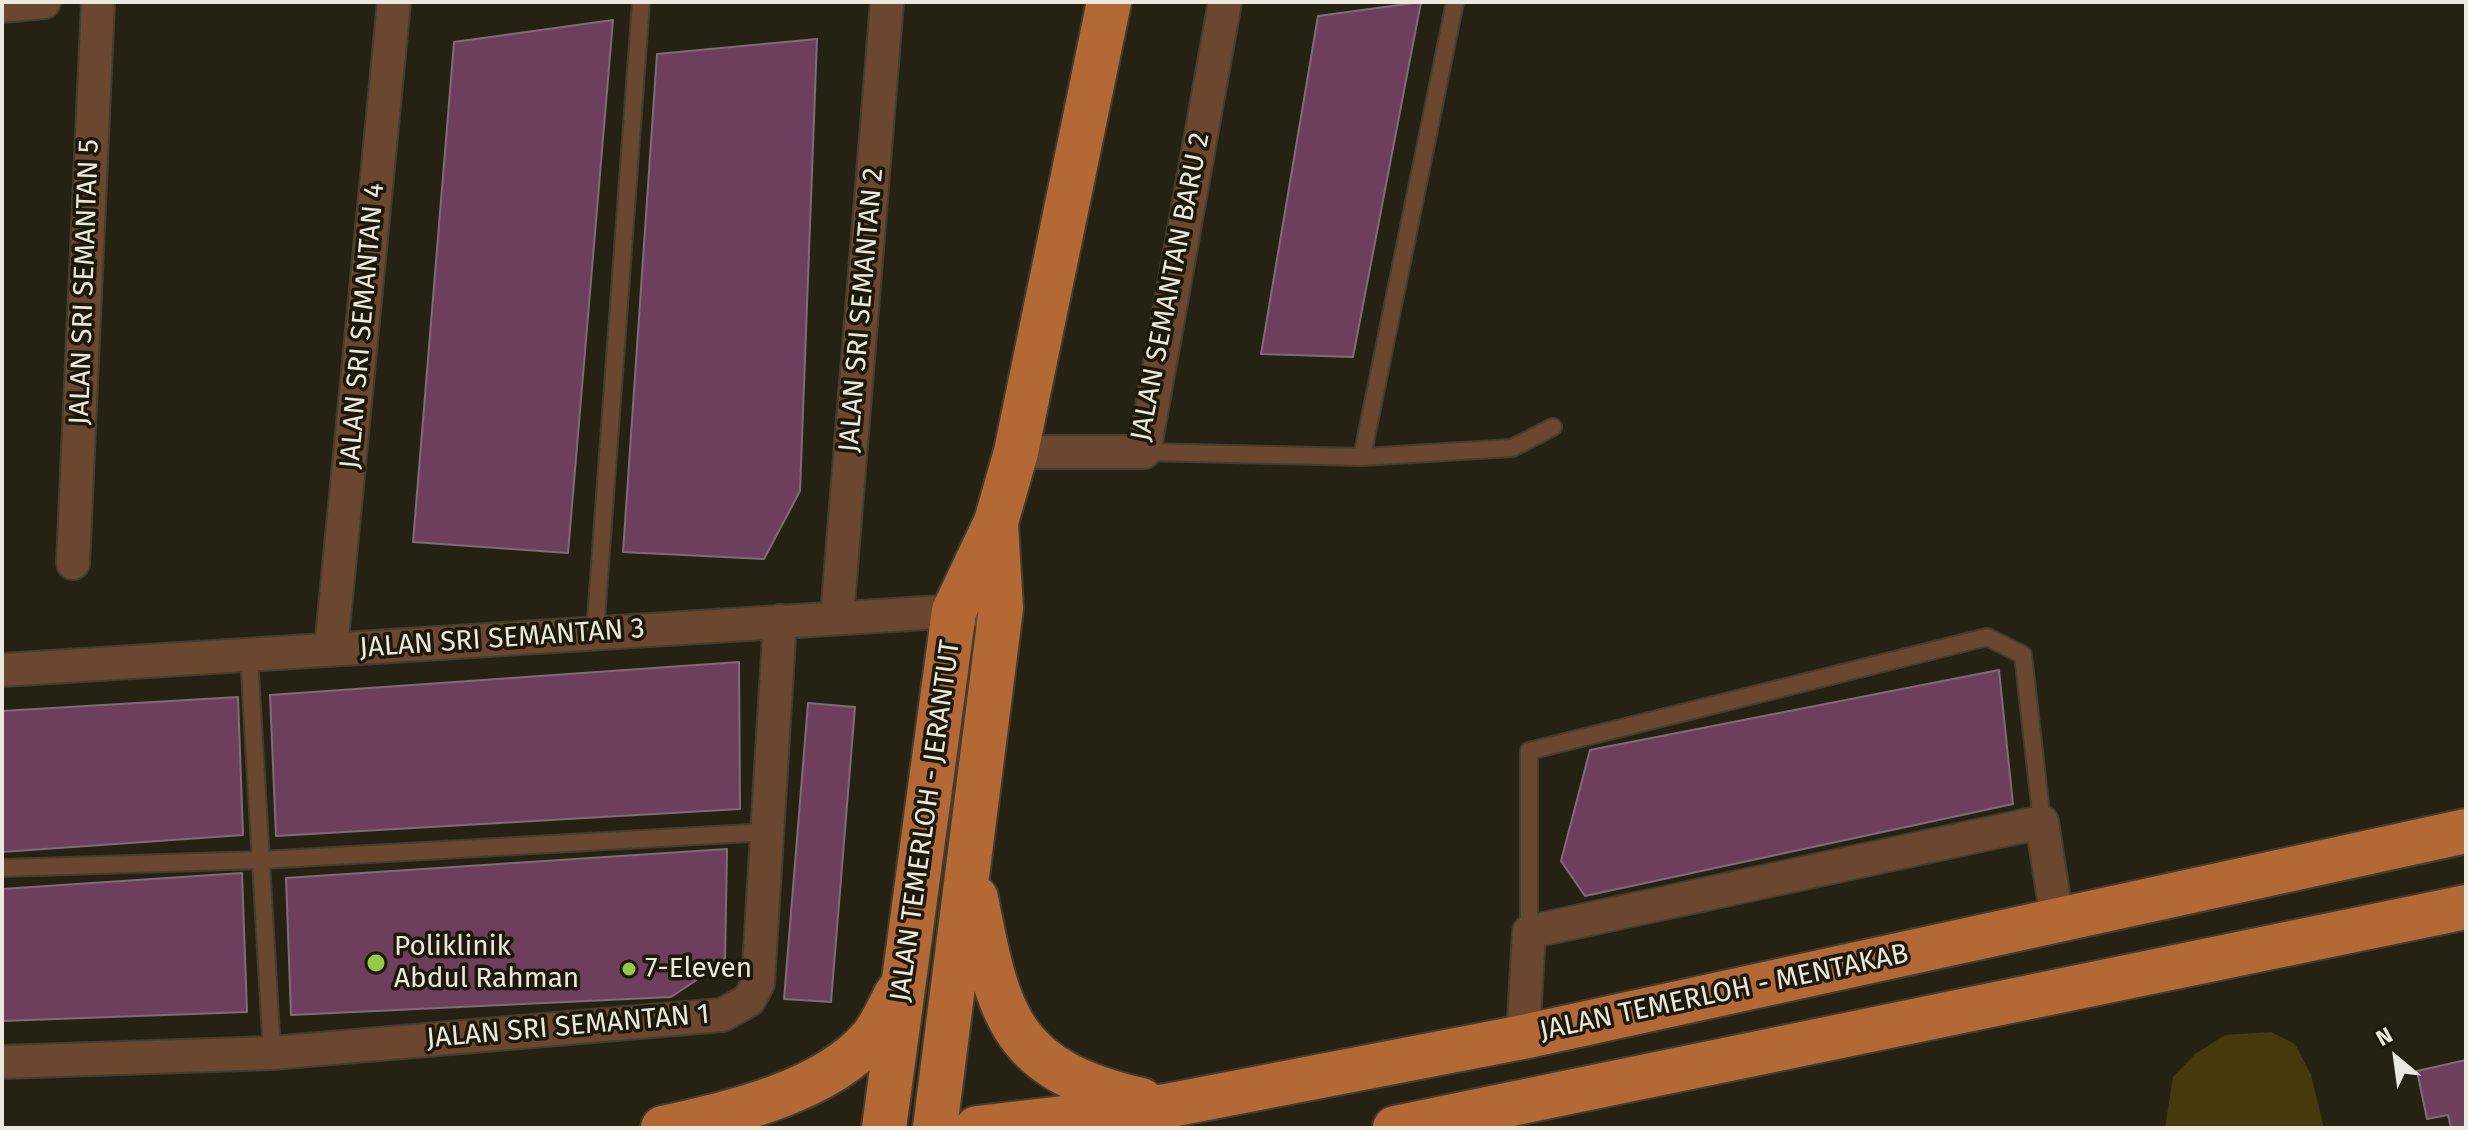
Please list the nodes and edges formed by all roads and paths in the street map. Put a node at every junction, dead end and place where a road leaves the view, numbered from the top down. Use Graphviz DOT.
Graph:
graph roads {
  1 [pos="44,2"];
  2 [pos="98,2"];
  3 [pos="394,2"];
  4 [pos="641,2"];
  5 [pos="887,2"];
  6 [pos="1109,2"];
  7 [pos="1225,2"];
  8 [pos="1455,2"];
  9 [pos="2,6"];
  10 [pos="1553,427"];
  11 [pos="1016,452"];
  12 [pos="1144,452"];
  13 [pos="1362,457"];
  14 [pos="996,522"];
  15 [pos="73,563"];
  16 [pos="1001,608"];
  17 [pos="954,611"];
  18 [pos="837,617"];
  19 [pos="780,621"];
  20 [pos="595,633"];
  21 [pos="331,649"];
  22 [pos="249,655"];
  23 [pos="2,670"];
  24 [pos="2042,822"];
  25 [pos="2466,831"];
  26 [pos="769,832"];
  27 [pos="261,860"];
  28 [pos="969,860"];
  29 [pos="2,868"];
  30 [pos="2466,907"];
  31 [pos="2057,919"];
  32 [pos="1529,932"];
  33 [pos="905,980"];
  34 [pos="1523,1037"];
  35 [pos="272,1053"];
  36 [pos="2,1062"];
  37 [pos="1166,1106"];
  38 [pos="663,1128"];
  39 [pos="884,1128"];
  40 [pos="935,1128"];
  41 [pos="977,1128"];
  42 [pos="1395,1128"];
  1 -- 9 [label="street"];
  2 -- 15 [label="street, JALAN SRI SEMANTAN 5"];
  3 -- 21 [label="street, JALAN SRI SEMANTAN 4"];
  4 -- 20 [label="lane"];
  5 -- 18 [label="street, JALAN SRI SEMANTAN 2"];
  6 -- 11 [label="main road, JALAN TEMERLOH - JERANTUT"];
  7 -- 12 [label="street, JALAN SEMANTAN BARU 2"];
  8 -- 13 [label="lane"];
  10 -- 13 [label="lane"];
  11 -- 12 [label="street, JALAN SEMANTAN BARU 2"];
  11 -- 14 [label="main road, JALAN TEMERLOH - JERANTUT"];
  12 -- 13 [label="lane"];
  14 -- 16 [label="main road, JALAN TEMERLOH - JERANTUT"];
  14 -- 17 [label="main road, JALAN TEMERLOH - JERANTUT"];
  16 -- 17 [label="street, JALAN SRI SEMANTAN 3"];
  16 -- 28 [label="main road, JALAN TEMERLOH - JERANTUT"];
  17 -- 18 [label="street, JALAN SRI SEMANTAN 3"];
  17 -- 33 [label="main road, JALAN TEMERLOH - JERANTUT"];
  18 -- 19 [label="street, JALAN SRI SEMANTAN 3"];
  19 -- 20 [label="street, JALAN SRI SEMANTAN 3"];
  19 -- 26 [label="street, JALAN SRI SEMANTAN 1"];
  20 -- 21 [label="street, JALAN SRI SEMANTAN 3"];
  21 -- 22 [label="street, JALAN SRI SEMANTAN 3"];
  22 -- 23 [label="street, JALAN SRI SEMANTAN 3"];
  22 -- 27 [label="lane"];
  24 -- 31 [label="street"];
  24 -- 32 [label="street"];
  24 -- 32 [label="lane"];
  25 -- 31 [label="main road, JALAN TEMERLOH - MENTAKAB"];
  26 -- 27 [label="lane"];
  26 -- 35 [label="street, JALAN SRI SEMANTAN 1"];
  27 -- 29 [label="lane"];
  27 -- 35 [label="lane"];
  28 -- 37 [label="main road"];
  28 -- 40 [label="main road, JALAN TEMERLOH - JERANTUT"];
  30 -- 42 [label="main road"];
  31 -- 34 [label="main road, JALAN TEMERLOH - MENTAKAB"];
  32 -- 34 [label="street"];
  33 -- 38 [label="main road"];
  33 -- 39 [label="main road, JALAN TEMERLOH - JERANTUT"];
  34 -- 37 [label="main road, JALAN TEMERLOH - MENTAKAB"];
  35 -- 36 [label="street, JALAN SRI SEMANTAN 1"];
  37 -- 41 [label="main road, JALAN TEMERLOH - MENTAKAB"];
}
